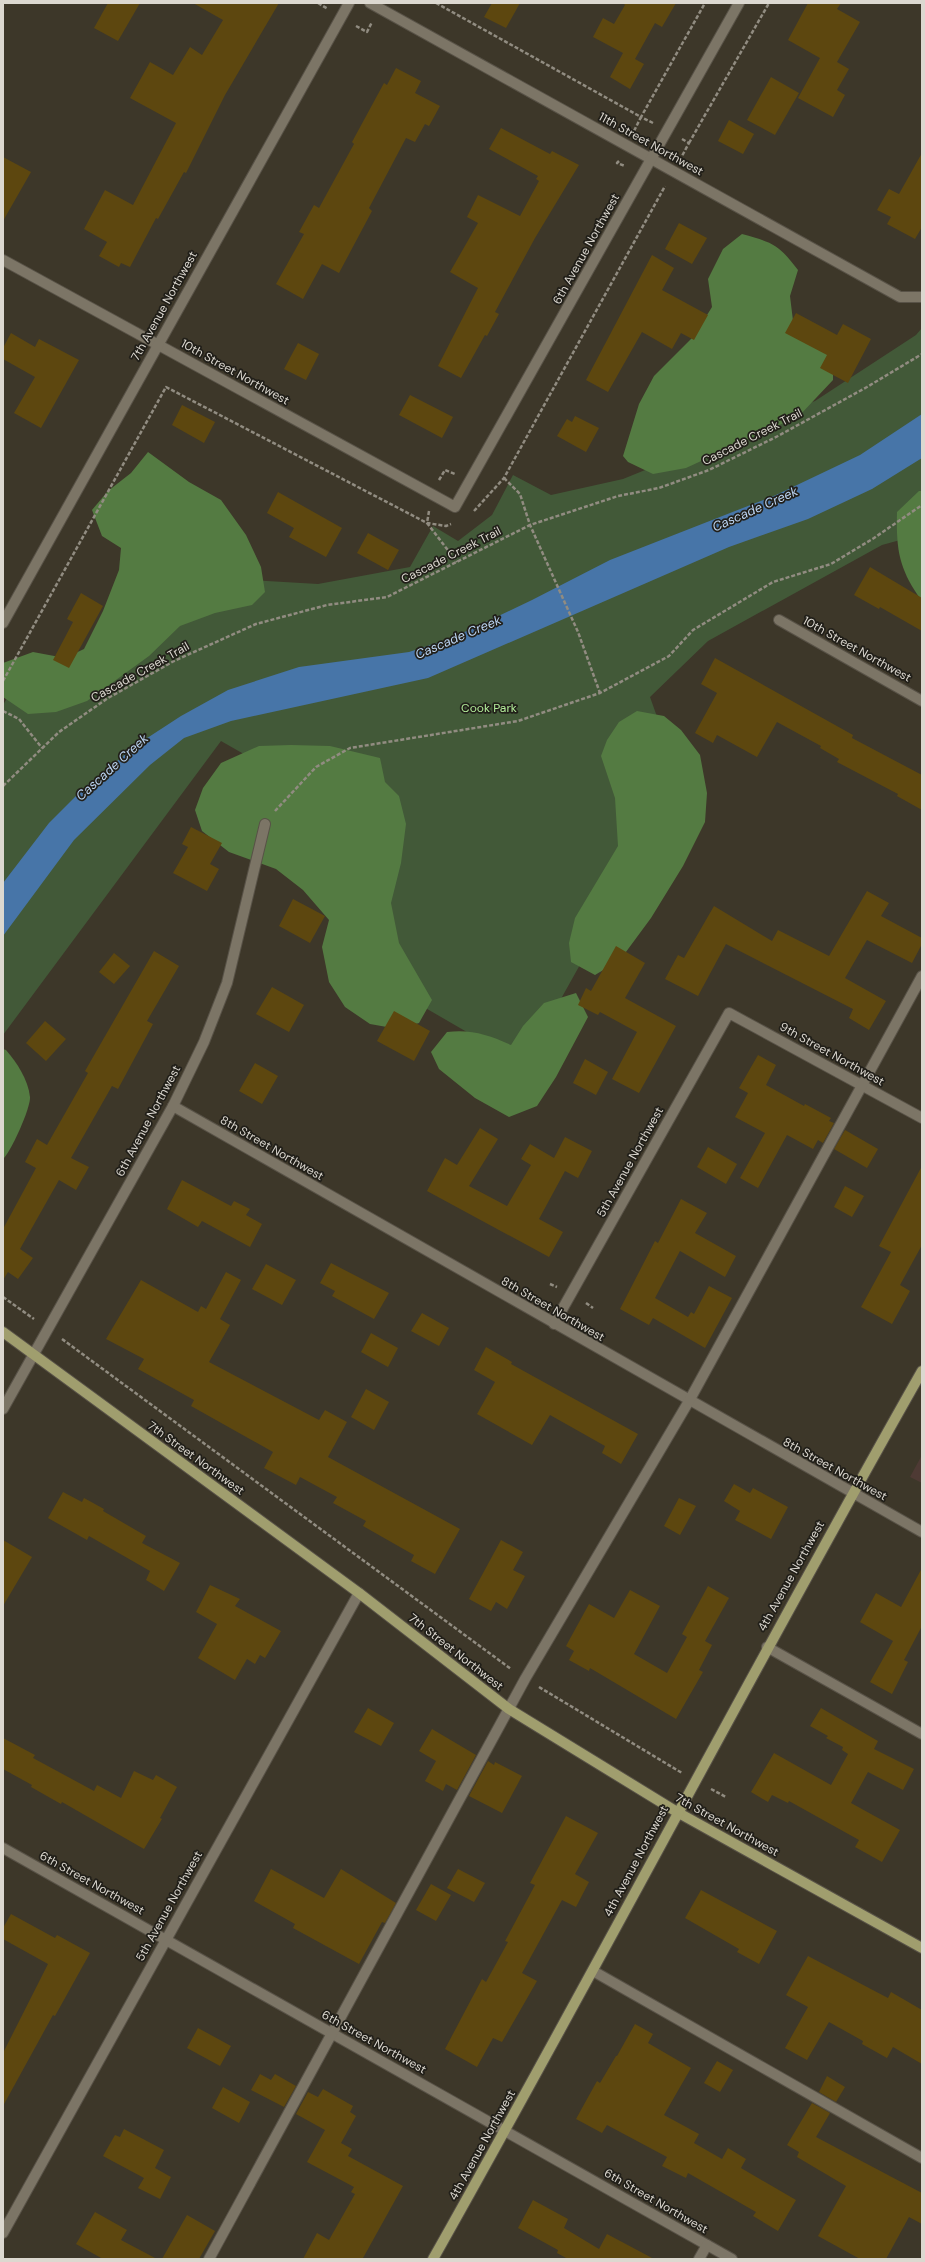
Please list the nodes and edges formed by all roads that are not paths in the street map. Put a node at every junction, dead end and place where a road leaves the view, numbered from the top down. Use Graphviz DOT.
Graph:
graph roads {
  1 [pos="349,3"];
  2 [pos="370,3"];
  3 [pos="739,3"];
  4 [pos="651,159"];
  5 [pos="3,260"];
  6 [pos="922,297"];
  7 [pos="157,345"];
  8 [pos="455,507"];
  9 [pos="779,620"];
  10 [pos="3,622"];
  11 [pos="922,701"];
  12 [pos="265,824"];
  13 [pos="922,976"];
  14 [pos="729,1013"];
  15 [pos="863,1086"];
  16 [pos="173,1106"];
  17 [pos="922,1118"];
  18 [pos="554,1324"];
  19 [pos="3,1332"];
  20 [pos="34,1354"];
  21 [pos="922,1370"];
  22 [pos="689,1401"];
  23 [pos="3,1409"];
  24 [pos="852,1493"];
  25 [pos="922,1532"];
  26 [pos="359,1593"];
  27 [pos="767,1647"];
  28 [pos="509,1709"];
  29 [pos="922,1734"];
  30 [pos="677,1812"];
  31 [pos="3,1848"];
  32 [pos="166,1939"];
  33 [pos="922,1948"];
  34 [pos="593,1971"];
  35 [pos="332,2033"];
  36 [pos="506,2130"];
  37 [pos="922,2158"];
  38 [pos="3,2233"];
  39 [pos="707,2245"];
  40 [pos="209,2259"];
  41 [pos="433,2259"];
  42 [pos="699,2259"];
  43 [pos="732,2259"];
  1 -- 7 [label="street, 7th Avenue Northwest"];
  2 -- 4 [label="street, 11th Street Northwest"];
  3 -- 4 [label="street, 6th Avenue Northwest"];
  4 -- 6 [label="street, 11th Street Northwest"];
  4 -- 8 [label="street, 6th Avenue Northwest"];
  5 -- 7 [label="street, 10th Street Northwest"];
  7 -- 8 [label="street, 10th Street Northwest"];
  7 -- 10 [label="street, 7th Avenue Northwest"];
  9 -- 11 [label="street, 10th Street Northwest"];
  12 -- 16 [label="street, 6th Avenue Northwest"];
  13 -- 15 [label="street"];
  14 -- 15 [label="street, 9th Street Northwest"];
  14 -- 18 [label="street, 5th Avenue Northwest"];
  15 -- 17 [label="street, 9th Street Northwest"];
  15 -- 22 [label="street"];
  16 -- 18 [label="street, 8th Street Northwest"];
  16 -- 20 [label="street, 6th Avenue Northwest"];
  18 -- 22 [label="street, 8th Street Northwest"];
  19 -- 20 [label="main road, 7th Street Northwest"];
  20 -- 23 [label="street, 6th Avenue Northwest"];
  20 -- 26 [label="main road, 7th Street Northwest"];
  21 -- 24 [label="main road, 4th Avenue Northwest"];
  22 -- 24 [label="street, 8th Street Northwest"];
  22 -- 28 [label="street"];
  24 -- 25 [label="street, 8th Street Northwest"];
  24 -- 27 [label="main road, 4th Avenue Northwest"];
  26 -- 28 [label="main road, 7th Street Northwest"];
  26 -- 32 [label="street, 5th Avenue Northwest"];
  27 -- 29 [label="street"];
  27 -- 30 [label="main road, 4th Avenue Northwest"];
  28 -- 30 [label="main road, 7th Street Northwest"];
  28 -- 35 [label="street"];
  30 -- 33 [label="main road, 7th Street Northwest"];
  30 -- 34 [label="main road, 4th Avenue Northwest"];
  31 -- 32 [label="street, 6th Street Northwest"];
  32 -- 35 [label="street, 6th Street Northwest"];
  32 -- 38 [label="street, 5th Avenue Northwest"];
  34 -- 36 [label="main road, 4th Avenue Northwest"];
  34 -- 37 [label="street"];
  35 -- 36 [label="street, 6th Street Northwest"];
  35 -- 40 [label="street"];
  36 -- 39 [label="street, 6th Street Northwest"];
  36 -- 41 [label="main road, 4th Avenue Northwest"];
  39 -- 42 [label="street"];
  39 -- 43 [label="street, 6th Street Northwest"];
}
